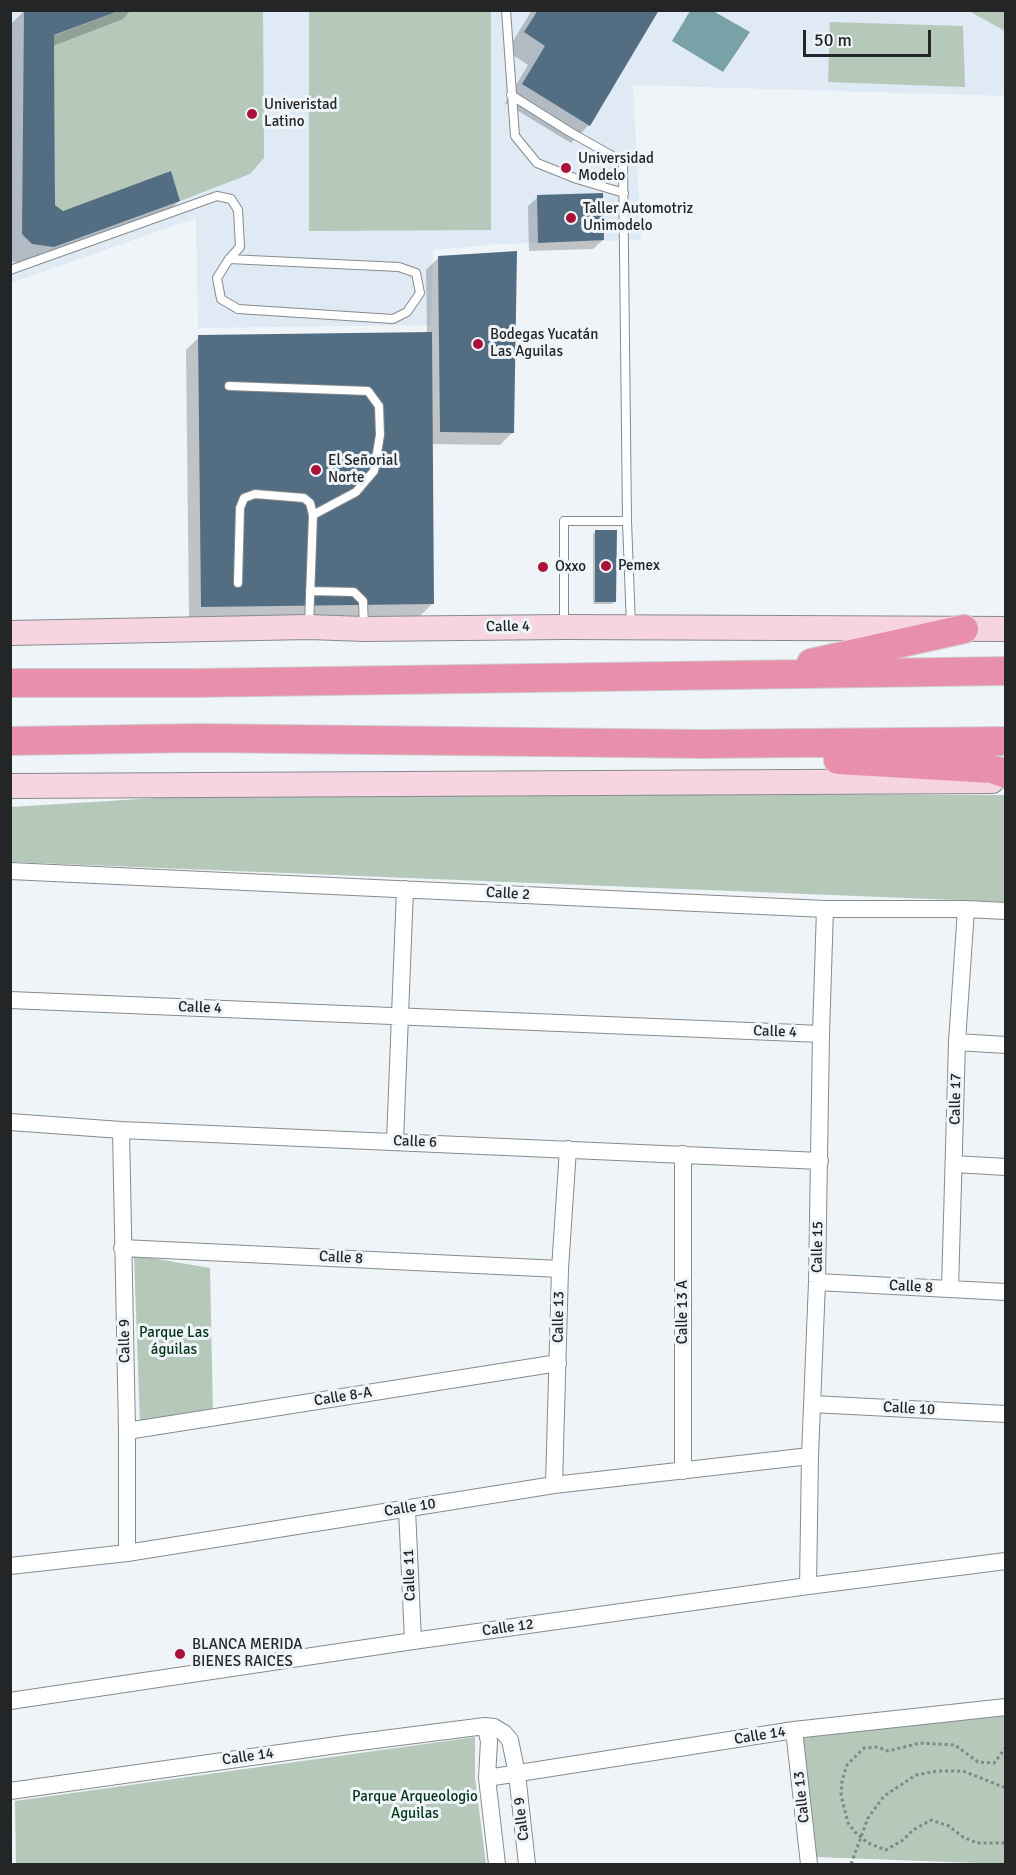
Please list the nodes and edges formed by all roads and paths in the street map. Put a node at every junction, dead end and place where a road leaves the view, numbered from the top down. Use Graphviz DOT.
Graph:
graph roads {
  1 [pos="506,10"];
  2 [pos="511,95"];
  3 [pos="624,193"];
  4 [pos="229,259"];
  5 [pos="10,270"];
  6 [pos="229,386"];
  7 [pos="313,515"];
  8 [pos="627,521"];
  9 [pos="238,583"];
  10 [pos="310,591"];
  11 [pos="309,627"];
  12 [pos="564,627"];
  13 [pos="632,627"];
  14 [pos="364,629"];
  15 [pos="964,629"];
  16 [pos="1005,629"];
  17 [pos="10,633"];
  18 [pos="1005,671"];
  19 [pos="748,676"];
  20 [pos="10,683"];
  21 [pos="10,741"];
  22 [pos="1005,741"];
  23 [pos="701,744"];
  24 [pos="1005,774"];
  25 [pos="1005,781"];
  26 [pos="16,788"];
  27 [pos="10,871"];
  28 [pos="405,889"];
  29 [pos="825,909"];
  30 [pos="966,909"];
  31 [pos="1005,911"];
  32 [pos="10,1000"];
  33 [pos="401,1016"];
  34 [pos="821,1034"];
  35 [pos="957,1042"];
  36 [pos="1005,1045"];
  37 [pos="10,1122"];
  38 [pos="121,1130"];
  39 [pos="395,1141"];
  40 [pos="568,1149"];
  41 [pos="683,1154"];
  42 [pos="820,1161"];
  43 [pos="954,1164"];
  44 [pos="1005,1167"];
  45 [pos="122,1248"];
  46 [pos="560,1269"];
  47 [pos="817,1282"];
  48 [pos="950,1289"];
  49 [pos="1005,1292"];
  50 [pos="558,1363"];
  51 [pos="812,1404"];
  52 [pos="1005,1414"];
  53 [pos="127,1431"];
  54 [pos="810,1456"];
  55 [pos="683,1471"];
  56 [pos="554,1485"];
  57 [pos="407,1509"];
  58 [pos="127,1553"];
  59 [pos="1005,1561"];
  60 [pos="10,1566"];
  61 [pos="808,1586"];
  62 [pos="413,1641"];
  63 [pos="10,1701"];
  64 [pos="1005,1707"];
  65 [pos="485,1726"];
  66 [pos="794,1730"];
  67 [pos="1005,1747"];
  68 [pos="517,1774"];
  69 [pos="487,1778"];
  70 [pos="1005,1788"];
  71 [pos="10,1791"];
  72 [pos="861,1837"];
  73 [pos="1005,1843"];
  74 [pos="497,1864"];
  75 [pos="527,1864"];
  76 [pos="808,1864"];
  77 [pos="818,1864"];
  78 [pos="851,1864"];
  1 -- 2 [label="lane"];
  2 -- 3 [label="lane"];
  2 -- 3 [label="lane"];
  3 -- 8 [label="lane"];
  4 -- 4 [label="lane"];
  4 -- 5 [label="lane"];
  6 -- 7 [label="lane"];
  7 -- 9 [label="lane"];
  7 -- 10 [label="lane"];
  8 -- 12 [label="lane"];
  8 -- 13 [label="lane"];
  10 -- 11 [label="lane"];
  10 -- 14 [label="lane"];
  11 -- 14 [label="main road, Calle 4"];
  11 -- 17 [label="main road, Calle 4"];
  12 -- 13 [label="main road, Calle 4"];
  12 -- 14 [label="main road, Calle 4"];
  13 -- 15 [label="main road, Calle 4"];
  15 -- 16 [label="main road, Calle 4"];
  15 -- 19 [label="highway"];
  18 -- 19 [label="highway"];
  19 -- 20 [label="highway"];
  21 -- 23 [label="highway"];
  22 -- 23 [label="highway"];
  23 -- 24 [label="highway"];
  25 -- 26 [label="main road"];
  27 -- 28 [label="street, Calle 2"];
  28 -- 29 [label="street, Calle 2"];
  28 -- 33 [label="street"];
  29 -- 30 [label="street, Calle 2"];
  29 -- 34 [label="street, Calle 15"];
  30 -- 31 [label="street, Calle 2"];
  30 -- 35 [label="street, Calle 17"];
  32 -- 33 [label="street, Calle 4"];
  33 -- 34 [label="street, Calle 4"];
  33 -- 39 [label="street"];
  34 -- 42 [label="street, Calle 15"];
  35 -- 36 [label="street"];
  35 -- 43 [label="street, Calle 17"];
  37 -- 38 [label="street, Calle 6"];
  38 -- 39 [label="street, Calle 6"];
  38 -- 45 [label="street, Calle 9"];
  39 -- 40 [label="street, Calle 6"];
  40 -- 41 [label="street, Calle 6"];
  40 -- 46 [label="street, Calle 13"];
  41 -- 42 [label="street, Calle 6"];
  41 -- 55 [label="street, Calle 13 A"];
  42 -- 47 [label="street, Calle 15"];
  43 -- 44 [label="street"];
  43 -- 48 [label="street, Calle 17"];
  45 -- 46 [label="street, Calle 8"];
  45 -- 53 [label="street, Calle 9"];
  46 -- 50 [label="street, Calle 13"];
  47 -- 48 [label="street, Calle 8"];
  47 -- 51 [label="street, Calle 15"];
  48 -- 49 [label="street, Calle 8"];
  50 -- 53 [label="street, Calle 8-A"];
  50 -- 56 [label="street, Calle 13"];
  51 -- 52 [label="street, Calle 10"];
  51 -- 54 [label="street, Calle 15"];
  53 -- 58 [label="street, Calle 9"];
  54 -- 55 [label="street, Calle 10"];
  54 -- 61 [label="street, Calle 15"];
  55 -- 56 [label="street, Calle 10"];
  56 -- 57 [label="street, Calle 10"];
  57 -- 58 [label="street, Calle 10"];
  57 -- 62 [label="street, Calle 11"];
  58 -- 60 [label="street, Calle 10"];
  59 -- 61 [label="street, Calle 12"];
  61 -- 62 [label="street, Calle 12"];
  62 -- 63 [label="street, Calle 12"];
  64 -- 66 [label="street, Calle 14"];
  65 -- 68 [label="street"];
  65 -- 69 [label="street"];
  65 -- 71 [label="street, Calle 14"];
  66 -- 68 [label="street, Calle 14"];
  66 -- 76 [label="street, Calle 13"];
  67 -- 72 [label="path"];
  68 -- 69 [label="street, Calle 14"];
  68 -- 75 [label="street, Calle 9"];
  69 -- 74 [label="street, Calle 9"];
  70 -- 72 [label="path"];
  72 -- 73 [label="path"];
  72 -- 78 [label="path"];
  76 -- 77 [label="street"];
}
